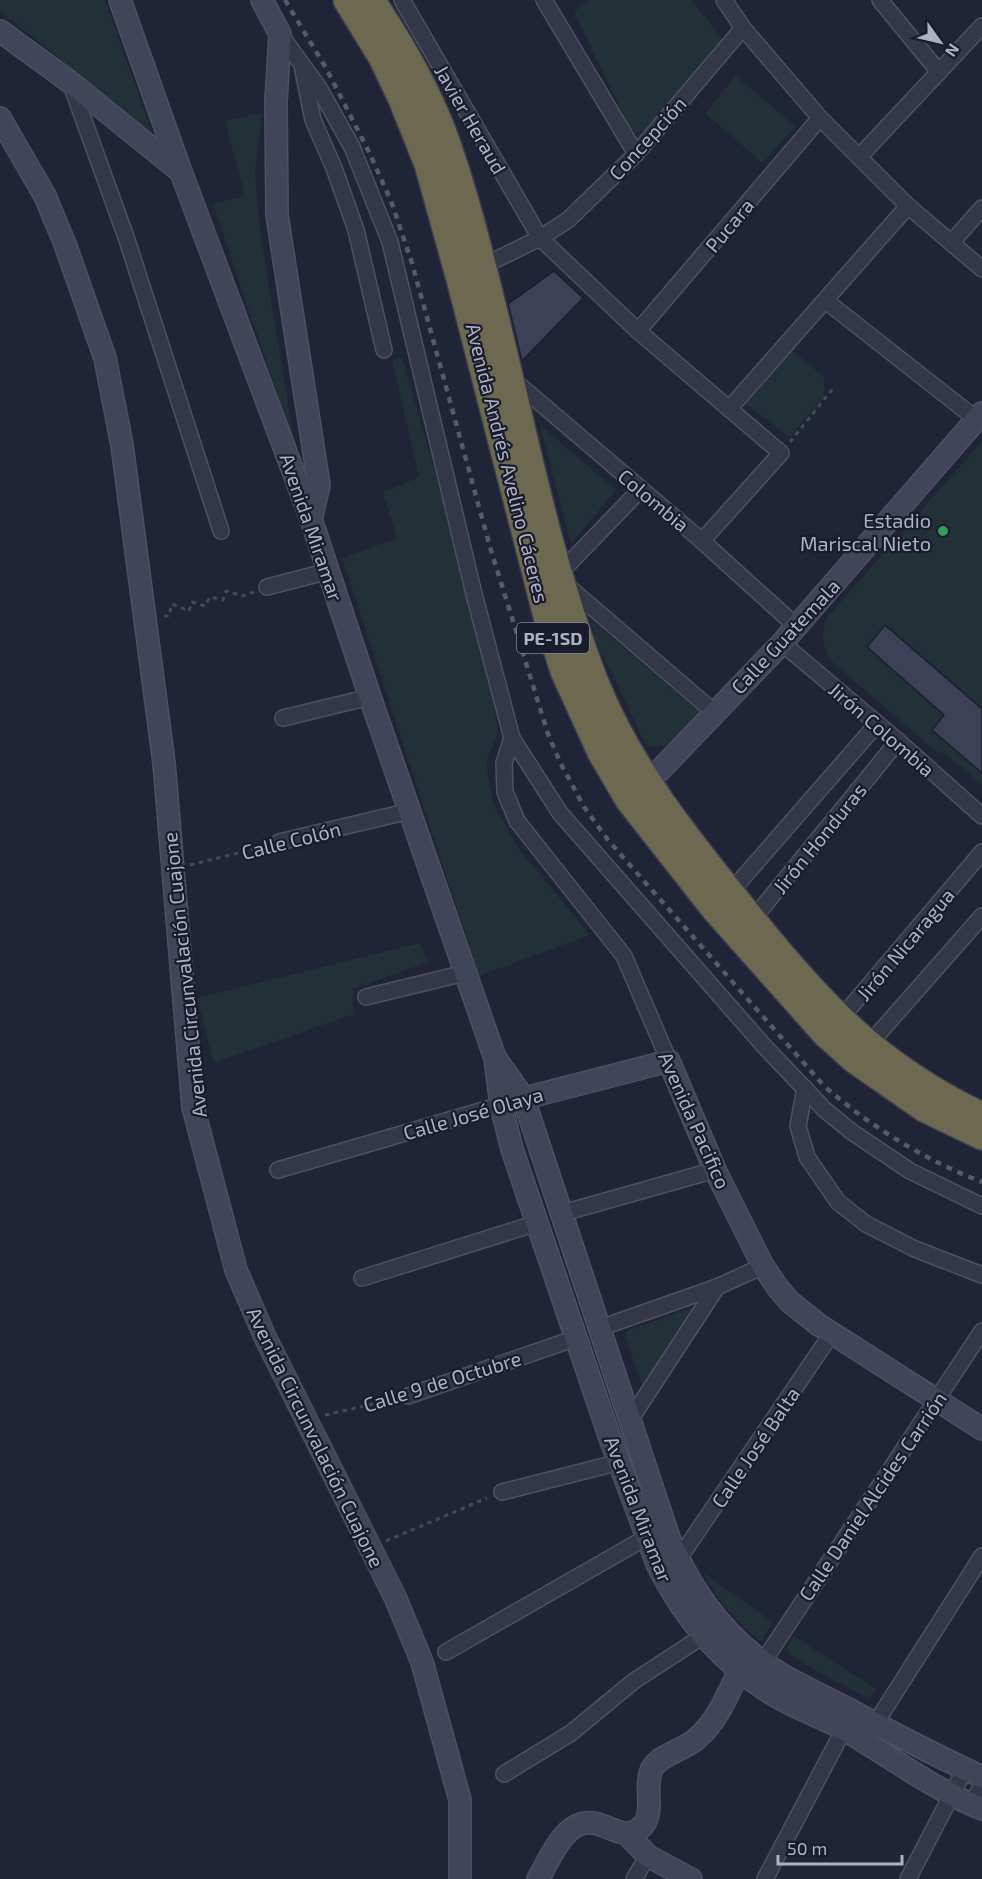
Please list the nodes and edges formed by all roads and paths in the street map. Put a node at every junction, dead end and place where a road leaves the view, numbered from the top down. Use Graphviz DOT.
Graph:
graph roads {
  1 [pos="120,0"];
  2 [pos="262,0"];
  3 [pos="347,0"];
  4 [pos="371,0"];
  5 [pos="402,0"];
  6 [pos="724,0"];
  7 [pos="880,0"];
  8 [pos="551,3"];
  9 [pos="982,26"];
  10 [pos="743,28"];
  11 [pos="0,31"];
  12 [pos="280,34"];
  13 [pos="302,65"];
  14 [pos="939,72"];
  15 [pos="70,82"];
  16 [pos="0,118"];
  17 [pos="820,118"];
  18 [pos="636,154"];
  19 [pos="859,157"];
  20 [pos="181,172"];
  21 [pos="908,206"];
  22 [pos="982,208"];
  23 [pos="540,238"];
  24 [pos="952,242"];
  25 [pos="982,269"];
  26 [pos="471,272"];
  27 [pos="826,301"];
  28 [pos="638,331"];
  29 [pos="384,350"];
  30 [pos="510,377"];
  31 [pos="835,386"];
  32 [pos="729,409"];
  33 [pos="979,416"];
  34 [pos="781,453"];
  35 [pos="640,490"];
  36 [pos="311,519"];
  37 [pos="221,531"];
  38 [pos="702,541"];
  39 [pos="329,571"];
  40 [pos="559,577"];
  41 [pos="267,587"];
  42 [pos="144,610"];
  43 [pos="796,626"];
  44 [pos="782,643"];
  45 [pos="369,697"];
  46 [pos="714,712"];
  47 [pos="283,718"];
  48 [pos="877,724"];
  49 [pos="512,738"];
  50 [pos="898,741"];
  51 [pos="639,792"];
  52 [pos="410,811"];
  53 [pos="982,816"];
  54 [pos="279,843"];
  55 [pos="982,852"];
  56 [pos="173,869"];
  57 [pos="722,900"];
  58 [pos="982,916"];
  59 [pos="745,927"];
  60 [pos="465,973"];
  61 [pos="366,997"];
  62 [pos="832,1027"];
  63 [pos="862,1052"];
  64 [pos="495,1058"];
  65 [pos="669,1061"];
  66 [pos="805,1088"];
  67 [pos="523,1097"];
  68 [pos="501,1105"];
  69 [pos="979,1122"];
  70 [pos="278,1170"];
  71 [pos="715,1170"];
  72 [pos="982,1206"];
  73 [pos="563,1214"];
  74 [pos="537,1223"];
  75 [pos="764,1266"];
  76 [pos="982,1275"];
  77 [pos="362,1278"];
  78 [pos="717,1287"];
  79 [pos="600,1328"];
  80 [pos="982,1331"];
  81 [pos="832,1334"];
  82 [pos="576,1338"];
  83 [pos="408,1396"];
  84 [pos="935,1401"];
  85 [pos="306,1419"];
  86 [pos="630,1420"];
  87 [pos="982,1429"];
  88 [pos="620,1462"];
  89 [pos="502,1492"];
  90 [pos="648,1537"];
  91 [pos="370,1548"];
  92 [pos="982,1556"];
  93 [pos="678,1560"];
  94 [pos="703,1636"];
  95 [pos="446,1652"];
  96 [pos="763,1662"];
  97 [pos="739,1671"];
  98 [pos="875,1724"];
  99 [pos="844,1729"];
  100 [pos="974,1773"];
  101 [pos="504,1774"];
  102 [pos="982,1786"];
  103 [pos="952,1796"];
  104 [pos="977,1807"];
  105 [pos="627,1834"];
  106 [pos="648,1856"];
  107 [pos="460,1879"];
  108 [pos="538,1879"];
  109 [pos="634,1879"];
  110 [pos="691,1879"];
  111 [pos="765,1879"];
  112 [pos="908,1879"];
  1 -- 20 [label="main road, Avenida Miramar"];
  2 -- 12 [label="main road"];
  3 -- 26 [label="highway, Avenida Andrés Avelino Cáceres / PE-1SD"];
  4 -- 26 [label="highway, Avenida Andrés Avelino Cáceres / PE-1SD"];
  5 -- 23 [label="street, Javier Heraud"];
  6 -- 10 [label="street"];
  7 -- 14 [label="street"];
  8 -- 18 [label="street"];
  9 -- 14 [label="street"];
  10 -- 17 [label="street"];
  10 -- 18 [label="street, Concepción"];
  11 -- 15 [label="main road"];
  12 -- 13 [label="street"];
  12 -- 36 [label="main road"];
  13 -- 29 [label="street"];
  13 -- 49 [label="street"];
  14 -- 19 [label="street"];
  15 -- 20 [label="main road"];
  15 -- 37 [label="street"];
  16 -- 42 [label="main road, Avenida Circunvalación Cuajone"];
  17 -- 19 [label="street"];
  17 -- 28 [label="street, Pucara"];
  18 -- 23 [label="street, Concepción"];
  19 -- 21 [label="street"];
  20 -- 36 [label="main road, Avenida Miramar"];
  21 -- 24 [label="street"];
  21 -- 27 [label="street"];
  22 -- 24 [label="street"];
  23 -- 26 [label="street, Concepción"];
  23 -- 28 [label="street, Javier Heraud"];
  24 -- 25 [label="street"];
  26 -- 30 [label="highway, Avenida Andrés Avelino Cáceres / PE-1SD"];
  26 -- 51 [label="highway, Avenida Andrés Avelino Cáceres / PE-1SD"];
  27 -- 32 [label="street"];
  27 -- 33 [label="street"];
  28 -- 32 [label="street, Javier Heraud"];
  30 -- 35 [label="street, Colombia"];
  30 -- 40 [label="highway, Avenida Andrés Avelino Cáceres / PE-1SD"];
  31 -- 34 [label="path"];
  32 -- 34 [label="street, Javier Heraud"];
  33 -- 43 [label="main road, Calle Guatemala"];
  34 -- 38 [label="street"];
  35 -- 38 [label="street, Colombia"];
  35 -- 40 [label="street"];
  36 -- 39 [label="main road, Avenida Miramar"];
  38 -- 43 [label="street, Colombia"];
  39 -- 41 [label="street"];
  39 -- 45 [label="main road, Avenida Miramar"];
  40 -- 46 [label="street"];
  40 -- 51 [label="highway, Avenida Andrés Avelino Cáceres / PE-1SD"];
  41 -- 42 [label="path"];
  42 -- 56 [label="main road, Avenida Circunvalación Cuajone"];
  43 -- 44 [label="main road, Calle Guatemala"];
  44 -- 46 [label="main road, Calle Guatemala"];
  44 -- 48 [label="street, Jirón Colombia"];
  45 -- 47 [label="street"];
  45 -- 52 [label="main road, Avenida Miramar"];
  46 -- 51 [label="main road, Calle Guatemala"];
  48 -- 50 [label="street, Jirón Colombia"];
  48 -- 57 [label="street, Jirón Honduras"];
  49 -- 65 [label="street, Avenida Pacifico"];
  49 -- 66 [label="street"];
  50 -- 53 [label="street, Jirón Colombia"];
  50 -- 59 [label="street, Jirón Honduras"];
  51 -- 57 [label="highway, Avenida Andrés Avelino Cáceres / PE-1SD"];
  52 -- 54 [label="street, Calle Colón"];
  52 -- 60 [label="main road, Avenida Miramar"];
  54 -- 56 [label="path, Calle Colón"];
  55 -- 62 [label="street, Jirón Nicaragua"];
  56 -- 85 [label="main road, Avenida Circunvalación Cuajone"];
  57 -- 59 [label="highway, Avenida Andrés Avelino Cáceres / PE-1SD"];
  58 -- 63 [label="street, Jirón Nicaragua"];
  59 -- 62 [label="highway, Avenida Andrés Avelino Cáceres / PE-1SD"];
  60 -- 61 [label="street"];
  60 -- 64 [label="main road, Avenida Miramar"];
  62 -- 63 [label="highway, Avenida Andrés Avelino Cáceres / PE-1SD"];
  63 -- 69 [label="highway, Avenida Andrés Avelino Cáceres / PE-1SD"];
  64 -- 67 [label="main road, Avenida Miramar"];
  64 -- 68 [label="main road, Avenida Miramar"];
  65 -- 67 [label="main road, Calle José Olaya"];
  65 -- 71 [label="main road, Avenida Pacifico"];
  66 -- 72 [label="street"];
  66 -- 76 [label="street"];
  67 -- 68 [label="main road, Calle José Olaya"];
  67 -- 73 [label="main road, Avenida Miramar"];
  68 -- 70 [label="street, Calle José Olaya"];
  68 -- 74 [label="main road, Avenida Miramar"];
  71 -- 73 [label="street"];
  71 -- 75 [label="main road, Avenida Pacifico"];
  73 -- 79 [label="main road, Avenida Miramar"];
  74 -- 77 [label="street"];
  74 -- 82 [label="main road, Avenida Miramar"];
  75 -- 78 [label="street"];
  75 -- 81 [label="main road, Avenida Pacifico"];
  78 -- 79 [label="street"];
  78 -- 86 [label="street"];
  79 -- 86 [label="main road, Avenida Miramar"];
  80 -- 84 [label="street, Calle Daniel Alcides Carrión"];
  81 -- 84 [label="main road, Avenida Pacifico"];
  81 -- 93 [label="street, Calle José Balta"];
  82 -- 83 [label="street, Calle 9 de Octubre"];
  82 -- 88 [label="main road, Avenida Miramar"];
  83 -- 85 [label="path, Calle 9 de Octubre"];
  84 -- 87 [label="main road, Avenida Pacifico"];
  84 -- 96 [label="street, Calle Daniel Alcides Carrión"];
  85 -- 91 [label="main road, Avenida Circunvalación Cuajone"];
  86 -- 93 [label="main road, Avenida Miramar"];
  88 -- 89 [label="street"];
  88 -- 90 [label="main road, Avenida Miramar"];
  89 -- 91 [label="path"];
  90 -- 94 [label="main road, Avenida Miramar"];
  90 -- 95 [label="street"];
  91 -- 107 [label="main road, Avenida Circunvalación Cuajone"];
  92 -- 98 [label="street"];
  93 -- 96 [label="main road, Avenida Miramar"];
  94 -- 97 [label="main road, Avenida Miramar"];
  94 -- 101 [label="street"];
  96 -- 98 [label="main road, Avenida Miramar"];
  97 -- 99 [label="main road, Avenida Miramar"];
  97 -- 105 [label="main road"];
  98 -- 100 [label="main road, Avenida Miramar"];
  99 -- 103 [label="main road, Avenida Miramar"];
  99 -- 111 [label="street"];
  100 -- 103 [label="street"];
  102 -- 104 [label="street"];
  103 -- 104 [label="main road, Avenida Miramar"];
  103 -- 112 [label="street"];
  105 -- 106 [label="main road"];
  105 -- 108 [label="main road"];
  106 -- 109 [label="street"];
  106 -- 110 [label="main road"];
}
